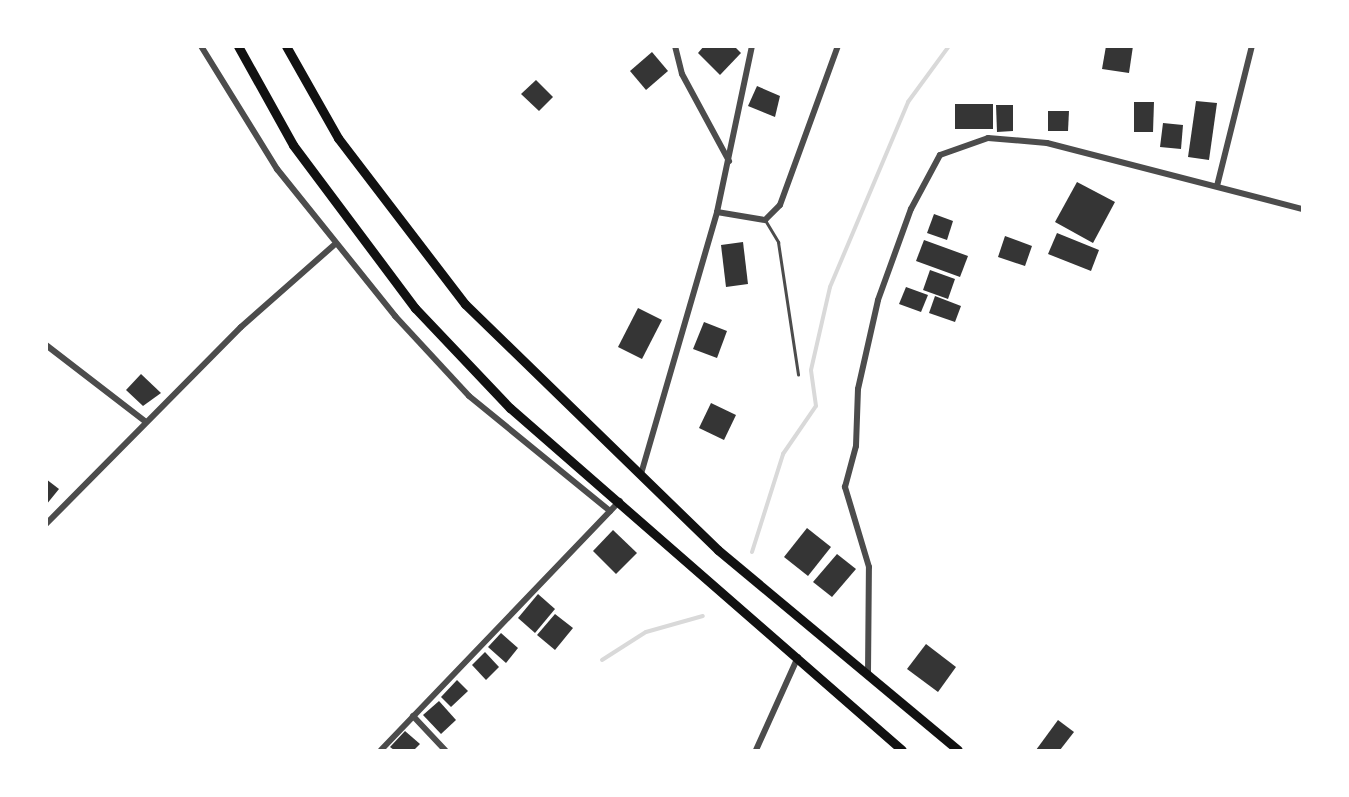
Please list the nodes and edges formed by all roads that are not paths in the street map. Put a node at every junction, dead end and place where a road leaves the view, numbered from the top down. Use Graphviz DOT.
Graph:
graph roads {
  1 [pos="201,46"];
  2 [pos="238,46"];
  3 [pos="286,46"];
  4 [pos="675,46"];
  5 [pos="752,46"];
  6 [pos="838,46"];
  7 [pos="1251,46"];
  8 [pos="729,161"];
  9 [pos="1217,186"];
  10 [pos="1302,209"];
  11 [pos="717,212"];
  12 [pos="765,220"];
  13 [pos="334,245"];
  14 [pos="46,345"];
  15 [pos="798,375"];
  16 [pos="146,422"];
  17 [pos="641,474"];
  18 [pos="620,501"];
  19 [pos="610,511"];
  20 [pos="46,524"];
  21 [pos="798,656"];
  22 [pos="868,673"];
  23 [pos="413,716"];
  24 [pos="892,746"];
  25 [pos="381,750"];
  26 [pos="445,750"];
  27 [pos="756,750"];
  28 [pos="902,750"];
  29 [pos="958,750"];
  1 -- 13 [label="street"];
  2 -- 18 [label="highway"];
  3 -- 17 [label="highway"];
  4 -- 8 [label="street"];
  5 -- 8 [label="street"];
  6 -- 12 [label="street"];
  7 -- 9 [label="street"];
  8 -- 11 [label="street"];
  9 -- 10 [label="street"];
  9 -- 22 [label="street"];
  11 -- 12 [label="street"];
  11 -- 17 [label="street"];
  12 -- 15 [label="lane"];
  13 -- 16 [label="street"];
  13 -- 19 [label="street"];
  14 -- 16 [label="street"];
  16 -- 20 [label="street"];
  17 -- 22 [label="highway"];
  18 -- 19 [label="street"];
  18 -- 21 [label="highway"];
  19 -- 23 [label="street"];
  21 -- 24 [label="highway"];
  21 -- 27 [label="street"];
  22 -- 29 [label="highway"];
  23 -- 25 [label="street"];
  23 -- 26 [label="street"];
  24 -- 28 [label="highway"];
}
